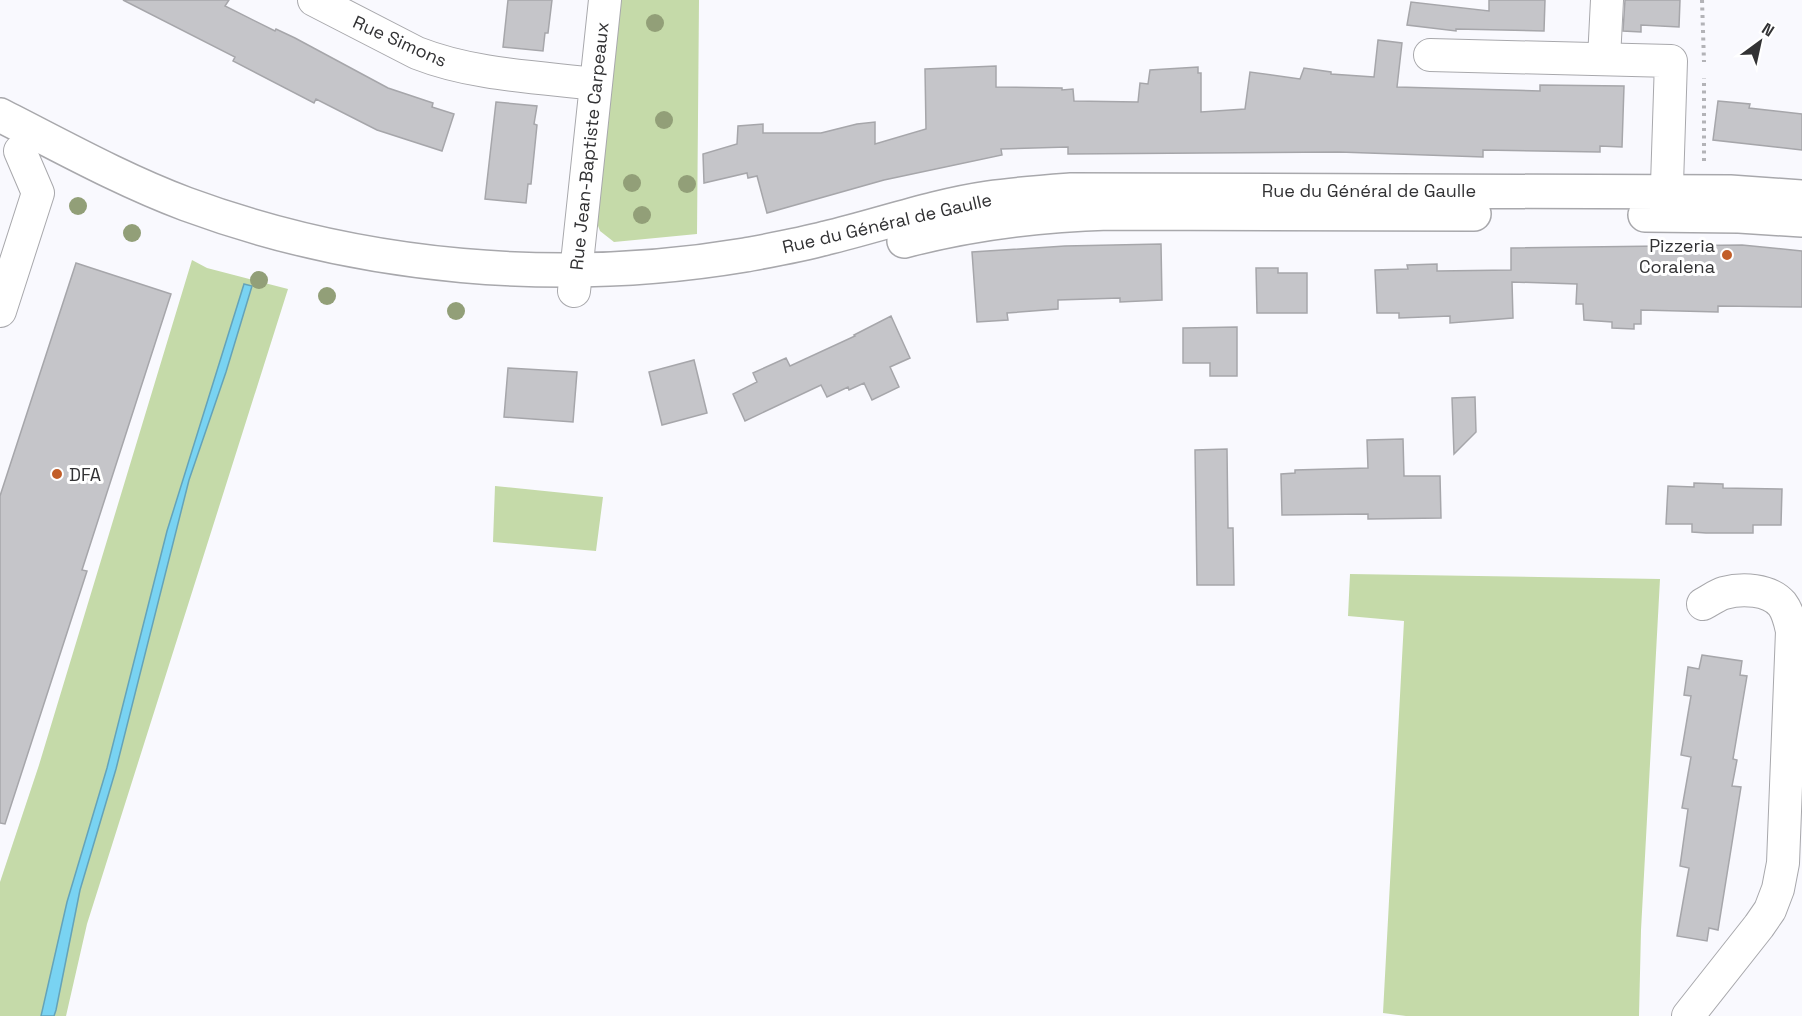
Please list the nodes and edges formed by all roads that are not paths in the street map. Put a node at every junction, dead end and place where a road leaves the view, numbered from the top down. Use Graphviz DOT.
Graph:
graph roads {
  1 [pos="314,0"];
  2 [pos="605,0"];
  3 [pos="1607,0"];
  4 [pos="1430,55"];
  5 [pos="1604,59"];
  6 [pos="596,84"];
  7 [pos="0,115"];
  8 [pos="10,146"];
  9 [pos="1802,197"];
  10 [pos="1666,203"];
  11 [pos="1802,220"];
  12 [pos="9,252"];
  13 [pos="575,281"];
  14 [pos="0,311"];
  15 [pos="1703,604"];
  16 [pos="1688,1016"];
  1 -- 6 [label="street, Rue Simons"];
  2 -- 6 [label="street, Rue Jean-Baptiste Carpeaux"];
  3 -- 5 [label="street"];
  4 -- 5 [label="street"];
  5 -- 10 [label="street"];
  6 -- 13 [label="street, Rue Jean-Baptiste Carpeaux"];
  7 -- 13 [label="main road, Rue du Général de Gaulle"];
  8 -- 12 [label="street"];
  8 -- 13 [label="main road, Rue du Général de Gaulle"];
  9 -- 10 [label="main road, Rue du Général de Gaulle"];
  10 -- 11 [label="main road, Rue du Général de Gaulle"];
  10 -- 13 [label="main road, Rue du Général de Gaulle"];
  12 -- 14 [label="street"];
  15 -- 16 [label="street"];
}
